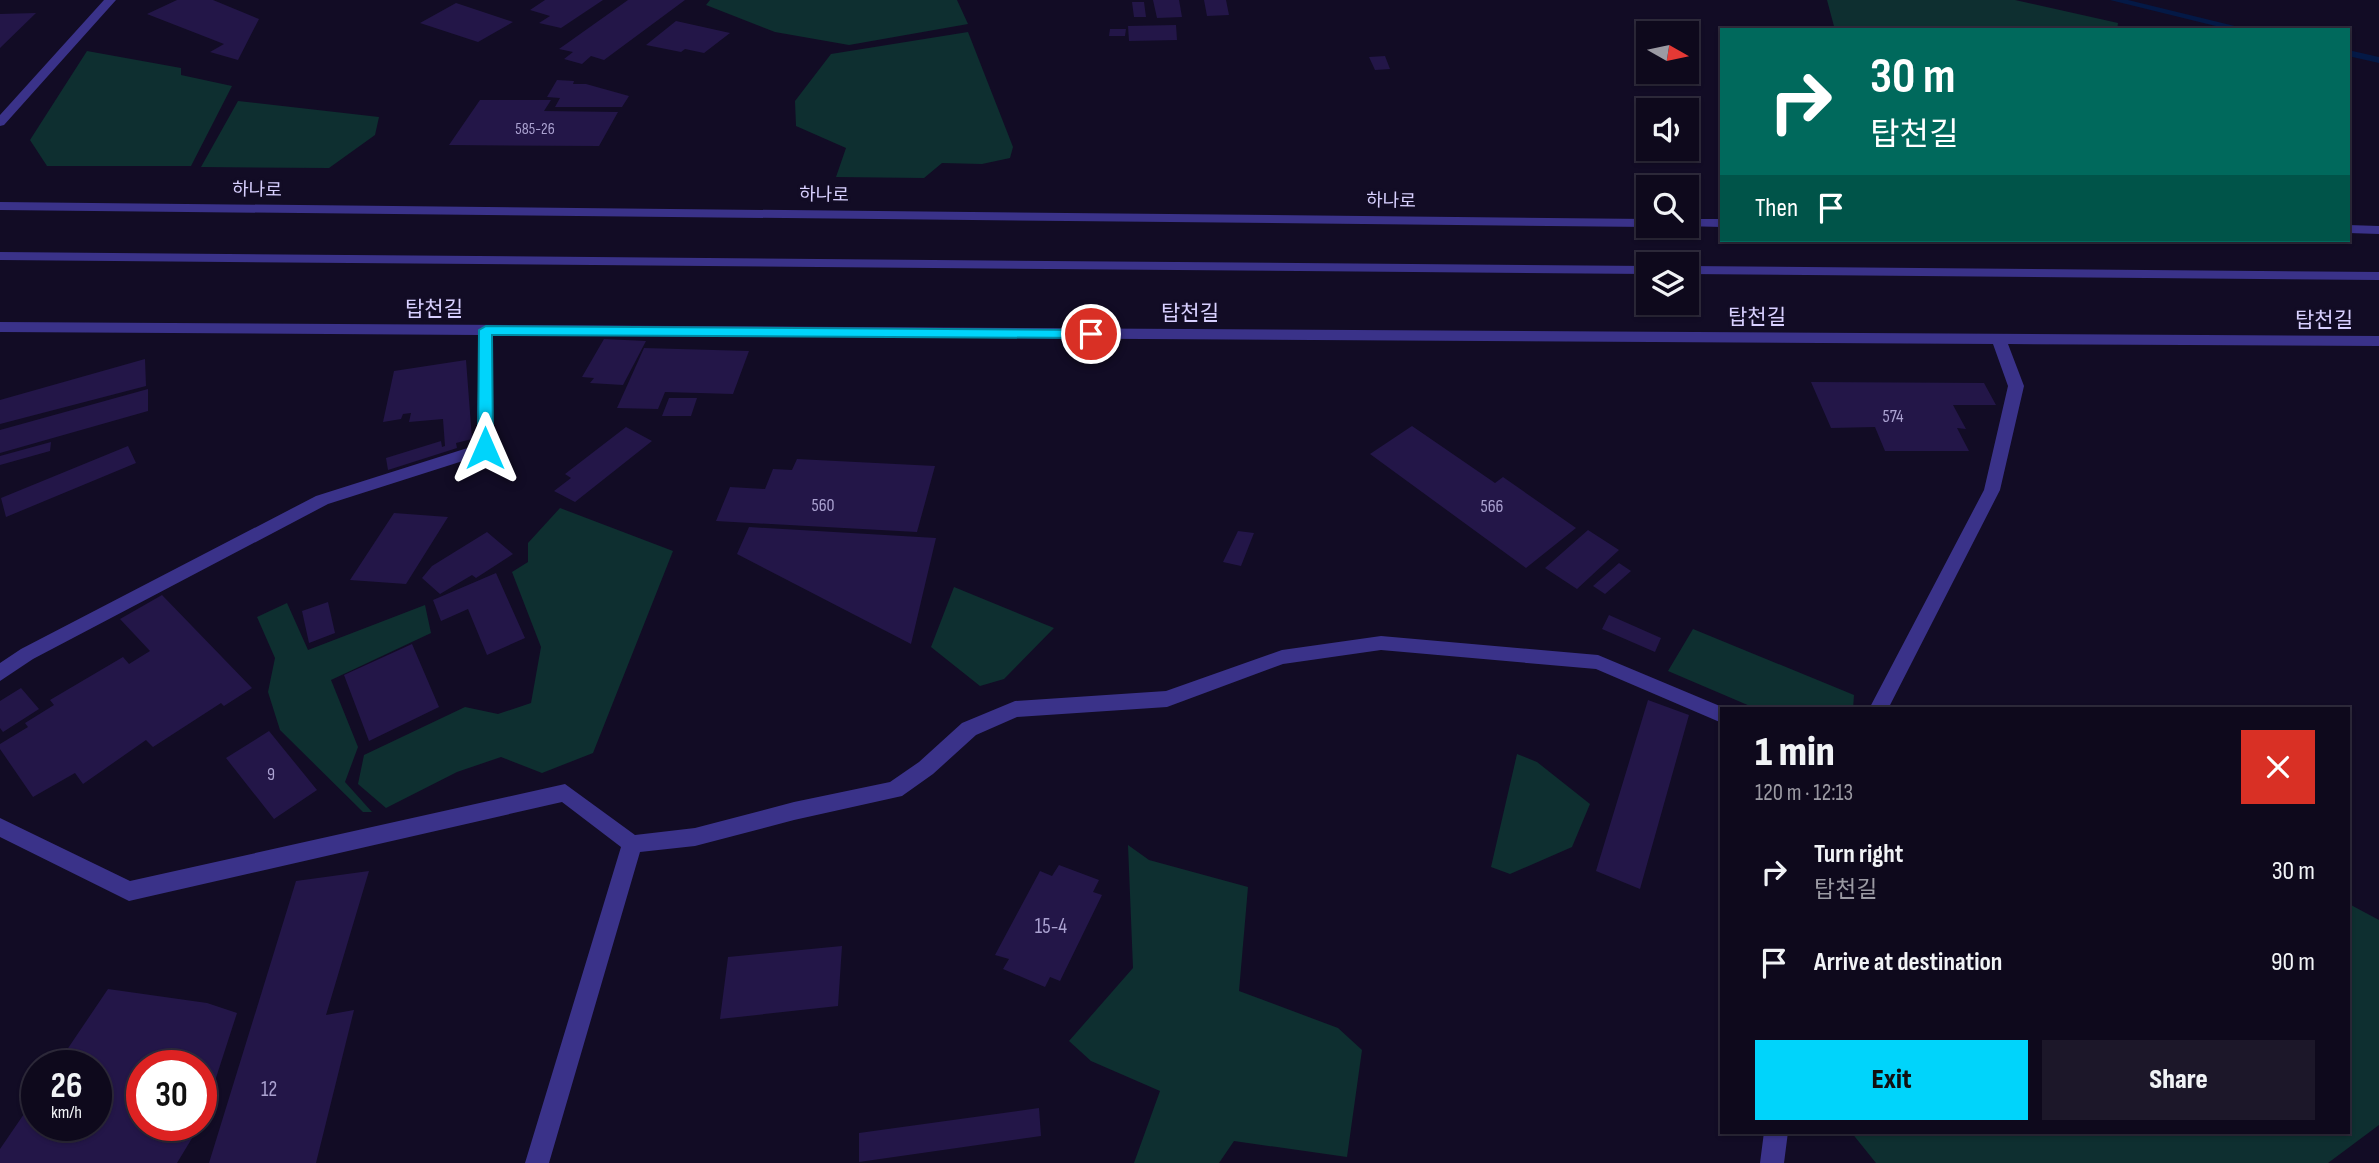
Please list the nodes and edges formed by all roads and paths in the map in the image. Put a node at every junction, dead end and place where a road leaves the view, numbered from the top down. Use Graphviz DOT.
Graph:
graph roads {
  1 [pos="110,0"];
  2 [pos="0,122"];
  3 [pos="0,206"];
  4 [pos="1636,223"];
  5 [pos="1699,223"];
  6 [pos="1720,223"];
  7 [pos="2350,229"];
  8 [pos="2379,230"];
  9 [pos="0,257"];
  10 [pos="1636,270"];
  11 [pos="1699,270"];
  12 [pos="2379,276"];
  13 [pos="0,327"];
  14 [pos="486,330"];
  15 [pos="1999,339"];
  16 [pos="2379,341"];
  17 [pos="0,673"];
  18 [pos="1879,707"];
  19 [pos="1720,714"];
  20 [pos="0,827"];
  21 [pos="632,844"];
  22 [pos="1776,1134"];
  23 [pos="537,1163"];
  24 [pos="1772,1163"];
  1 -- 2 [label="street"];
  3 -- 4 [label="street, 하나로"];
  5 -- 6 [label="street"];
  7 -- 8 [label="street"];
  9 -- 10 [label="street"];
  11 -- 12 [label="street"];
  13 -- 14 [label="street, 탑천길"];
  14 -- 15 [label="street, 탑천길"];
  14 -- 17 [label="street"];
  15 -- 16 [label="street, 탑천길"];
  15 -- 18 [label="street"];
  19 -- 21 [label="street"];
  20 -- 21 [label="street"];
  21 -- 23 [label="street"];
  22 -- 24 [label="street"];
}
